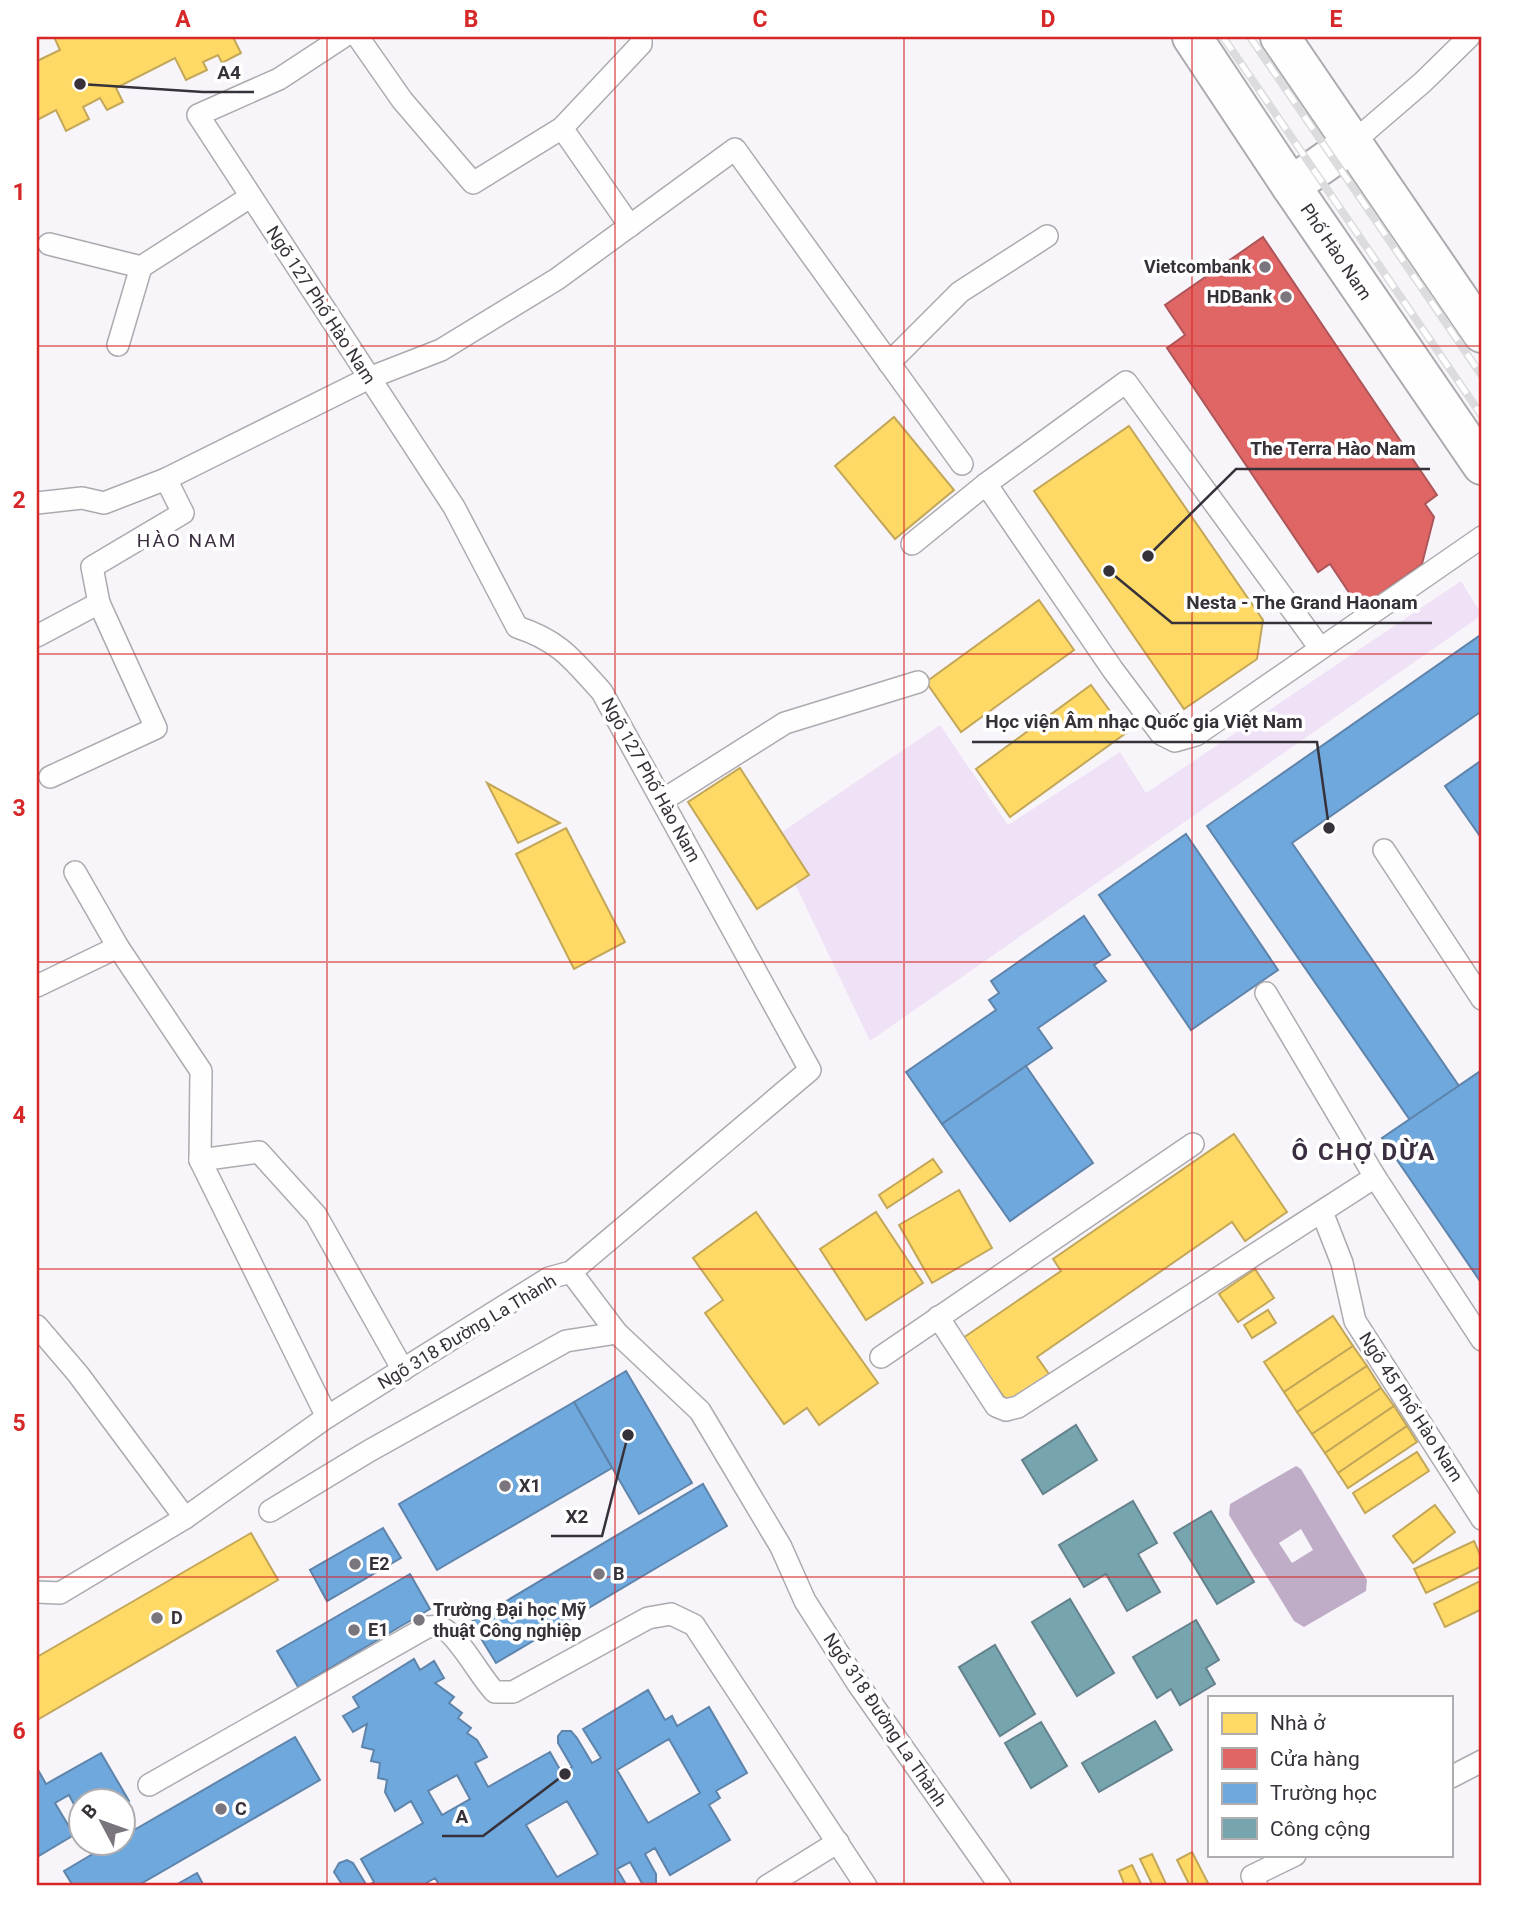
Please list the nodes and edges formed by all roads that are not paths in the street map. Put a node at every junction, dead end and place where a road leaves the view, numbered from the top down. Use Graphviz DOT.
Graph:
graph roads {
  1 [pos="343,37"];
  2 [pos="358,37"];
  3 [pos="641,37"];
  4 [pos="1192,37"];
  5 [pos="1280,37"];
  6 [pos="1469,37"];
  7 [pos="562,128"];
  8 [pos="1353,143"];
  9 [pos="1291,186"];
  10 [pos="250,197"];
  11 [pos="630,226"];
  12 [pos="1047,236"];
  13 [pos="49,244"];
  14 [pos="141,267"];
  15 [pos="1482,333"];
  16 [pos="118,345"];
  17 [pos="889,363"];
  18 [pos="369,378"];
  19 [pos="962,464"];
  20 [pos="1482,465"];
  21 [pos="166,479"];
  22 [pos="986,484"];
  23 [pos="37,503"];
  24 [pos="1482,537"];
  25 [pos="912,544"];
  26 [pos="99,603"];
  27 [pos="37,636"];
  28 [pos="1320,648"];
  29 [pos="918,682"];
  30 [pos="50,777"];
  31 [pos="663,800"];
  32 [pos="1384,850"];
  33 [pos="75,872"];
  34 [pos="118,947"];
  35 [pos="37,986"];
  36 [pos="1266,993"];
  37 [pos="1482,999"];
  38 [pos="1193,1144"];
  39 [pos="200,1160"];
  40 [pos="1375,1177"];
  41 [pos="1322,1212"];
  42 [pos="571,1272"];
  43 [pos="939,1317"];
  44 [pos="617,1333"];
  45 [pos="39,1335"];
  46 [pos="1482,1340"];
  47 [pos="881,1357"];
  48 [pos="403,1370"];
  49 [pos="327,1417"];
  50 [pos="270,1511"];
  51 [pos="185,1518"];
  52 [pos="1482,1519"];
  53 [pos="37,1592"];
  54 [pos="1482,1761"];
  55 [pos="1452,1776"];
  56 [pos="149,1785"];
  57 [pos="838,1842"];
  58 [pos="1293,1856"];
  59 [pos="767,1886"];
  60 [pos="866,1886"];
  61 [pos="1000,1886"];
  62 [pos="1257,1886"];
  1 -- 10 [label="lane, Ngõ 127 Phố Hào Nam"];
  2 -- 7 [label="lane"];
  3 -- 7 [label="lane"];
  4 -- 9 [label="main road, Phố Hào Nam"];
  5 -- 8 [label="main road"];
  6 -- 8 [label="lane"];
  7 -- 11 [label="lane"];
  8 -- 9 [label="main road"];
  8 -- 15 [label="main road"];
  9 -- 20 [label="main road, Phố Hào Nam"];
  10 -- 14 [label="lane"];
  10 -- 18 [label="lane, Ngõ 127 Phố Hào Nam"];
  11 -- 17 [label="lane"];
  11 -- 18 [label="lane"];
  12 -- 17 [label="lane"];
  13 -- 14 [label="lane"];
  14 -- 16 [label="lane"];
  17 -- 19 [label="lane"];
  18 -- 21 [label="lane"];
  18 -- 31 [label="lane, Ngõ 127 Phố Hào Nam"];
  21 -- 23 [label="lane"];
  21 -- 26 [label="lane"];
  22 -- 25 [label="lane"];
  22 -- 28 [label="lane"];
  22 -- 28 [label="lane"];
  24 -- 28 [label="lane"];
  26 -- 27 [label="lane"];
  26 -- 30 [label="lane"];
  29 -- 31 [label="lane"];
  31 -- 42 [label="lane, Ngõ 127 Phố Hào Nam"];
  32 -- 37 [label="lane"];
  33 -- 34 [label="lane"];
  34 -- 35 [label="lane"];
  34 -- 39 [label="lane"];
  36 -- 40 [label="lane"];
  38 -- 43 [label="lane"];
  39 -- 48 [label="lane"];
  39 -- 49 [label="lane"];
  40 -- 41 [label="lane"];
  40 -- 46 [label="lane"];
  41 -- 43 [label="lane"];
  41 -- 52 [label="lane, Ngõ 45 Phố Hào Nam"];
  42 -- 44 [label="lane, Ngõ 318 Đường La Thành"];
  42 -- 48 [label="lane, Ngõ 318 Đường La Thành"];
  43 -- 47 [label="lane"];
  44 -- 50 [label="lane"];
  44 -- 61 [label="lane, Ngõ 318 Đường La Thành"];
  45 -- 51 [label="lane"];
  48 -- 49 [label="lane, Ngõ 318 Đường La Thành"];
  49 -- 51 [label="lane, Ngõ 318 Đường La Thành"];
  51 -- 53 [label="lane, Ngõ 318 Đường La Thành"];
  54 -- 55 [label="lane"];
  56 -- 57 [label="lane"];
  57 -- 59 [label="lane"];
  57 -- 60 [label="lane"];
  58 -- 62 [label="lane"];
}
